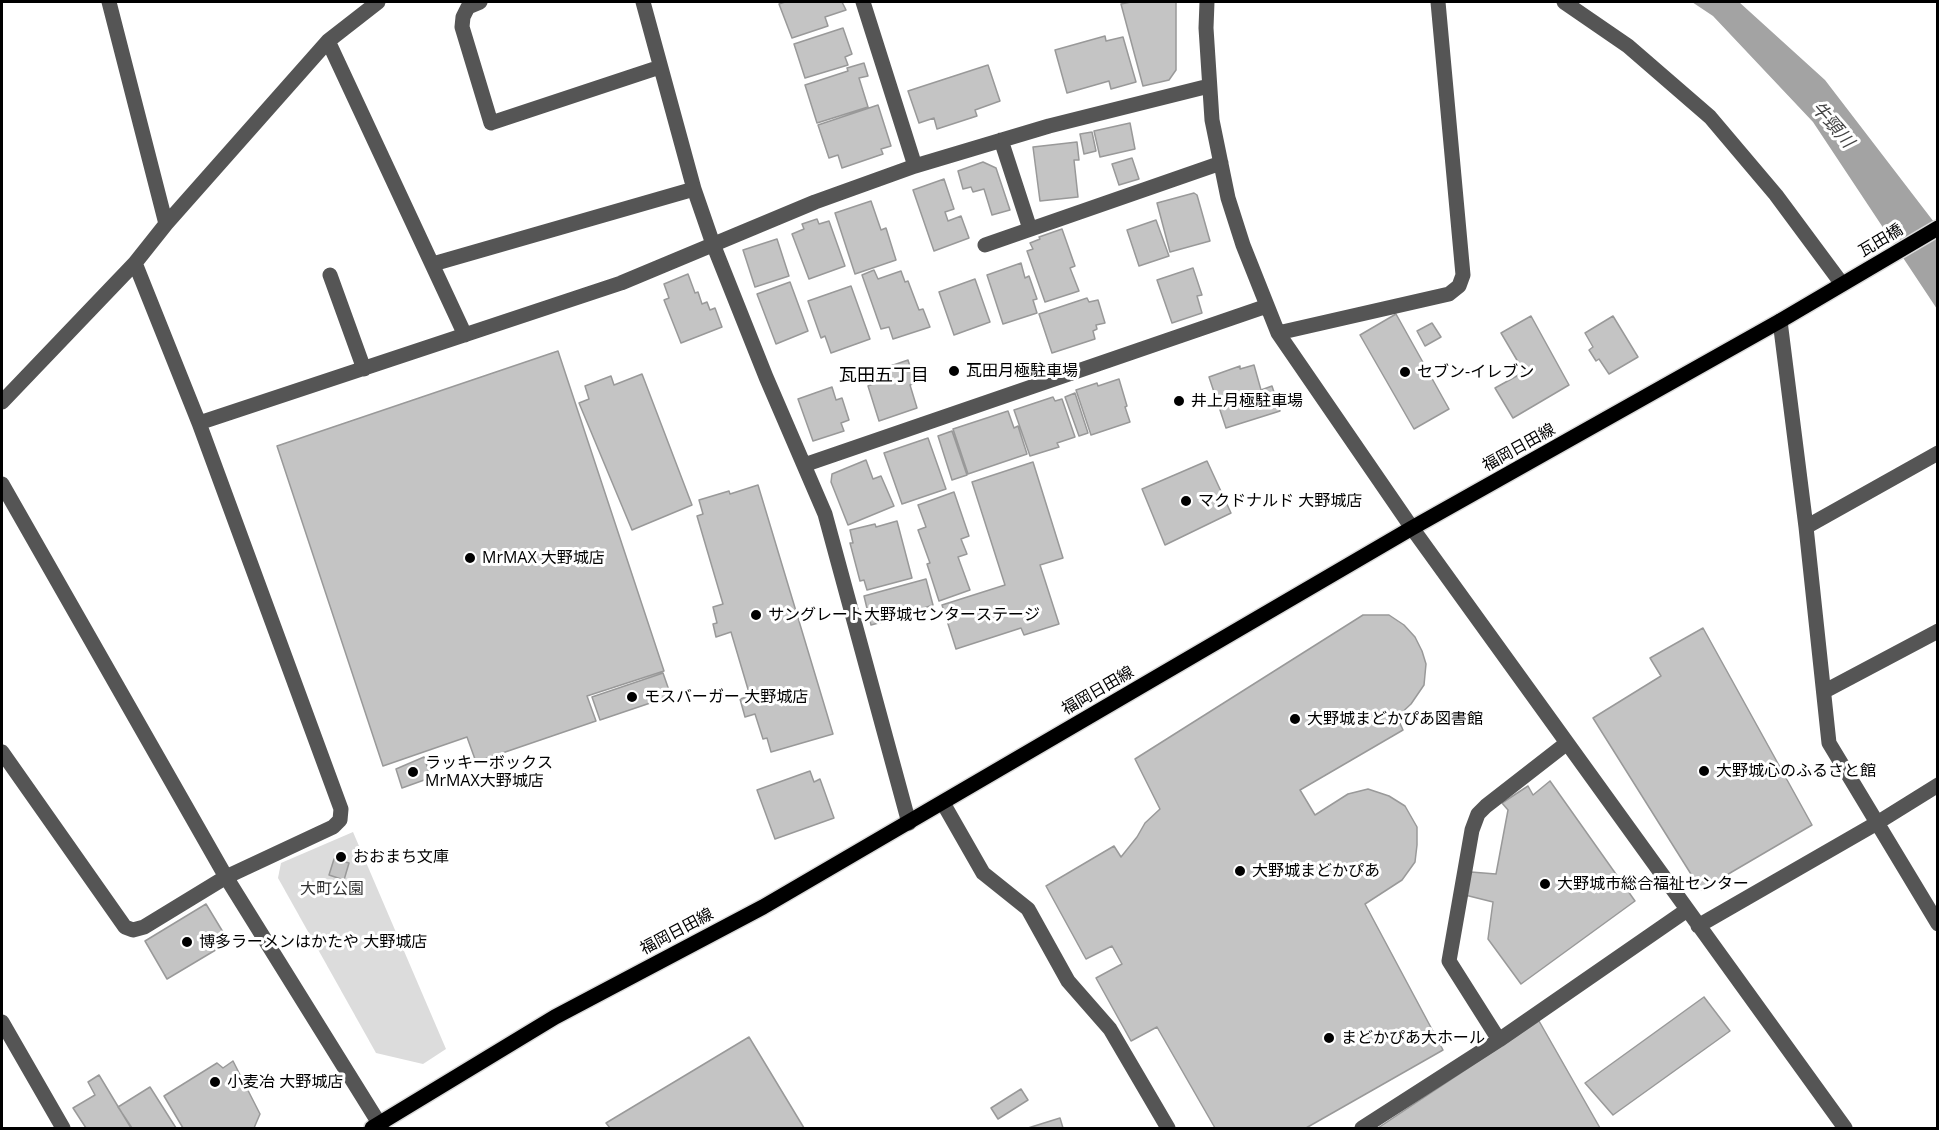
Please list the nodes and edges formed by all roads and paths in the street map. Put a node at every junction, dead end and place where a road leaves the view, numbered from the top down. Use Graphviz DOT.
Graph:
graph roads {
  1 [pos="110,2"];
  2 [pos="378,2"];
  3 [pos="480,2"];
  4 [pos="643,2"];
  5 [pos="863,2"];
  6 [pos="1207,2"];
  7 [pos="1438,2"];
  8 [pos="1564,2"];
  9 [pos="328,41"];
  10 [pos="660,67"];
  11 [pos="1209,86"];
  12 [pos="1001,140"];
  13 [pos="1221,163"];
  14 [pos="915,166"];
  15 [pos="694,189"];
  16 [pos="166,224"];
  17 [pos="1938,228"];
  18 [pos="1030,229"];
  19 [pos="713,244"];
  20 [pos="985,245"];
  21 [pos="135,263"];
  22 [pos="433,264"];
  23 [pos="330,275"];
  24 [pos="1842,284"];
  25 [pos="1267,306"];
  26 [pos="1780,321"];
  27 [pos="1278,333"];
  28 [pos="465,335"];
  29 [pos="364,369"];
  30 [pos="2,402"];
  31 [pos="199,423"];
  32 [pos="1938,453"];
  33 [pos="804,465"];
  34 [pos="2,484"];
  35 [pos="1806,526"];
  36 [pos="1412,528"];
  37 [pos="1938,631"];
  38 [pos="1825,691"];
  39 [pos="1567,743"];
  40 [pos="2,753"];
  41 [pos="1938,785"];
  42 [pos="942,803"];
  43 [pos="909,823"];
  44 [pos="1877,823"];
  45 [pos="226,877"];
  46 [pos="1687,910"];
  47 [pos="1938,924"];
  48 [pos="1698,926"];
  49 [pos="2,1022"];
  50 [pos="1500,1040"];
  51 [pos="377,1127"];
  52 [pos="63,1128"];
  53 [pos="1168,1128"];
  54 [pos="1362,1128"];
  55 [pos="1845,1128"];
  1 -- 16 [label="street"];
  2 -- 9 [label="street"];
  3 -- 10 [label="street"];
  4 -- 10 [label="street"];
  5 -- 14 [label="street"];
  6 -- 11 [label="street"];
  7 -- 27 [label="street"];
  8 -- 24 [label="street"];
  9 -- 16 [label="street"];
  9 -- 22 [label="street"];
  10 -- 15 [label="street"];
  11 -- 12 [label="street"];
  11 -- 13 [label="street"];
  12 -- 14 [label="street"];
  12 -- 18 [label="street"];
  13 -- 18 [label="street"];
  13 -- 25 [label="street"];
  14 -- 19 [label="street"];
  15 -- 19 [label="street"];
  15 -- 22 [label="street"];
  16 -- 21 [label="street"];
  17 -- 24 [label="main road, 瓦田橋"];
  18 -- 20 [label="street"];
  19 -- 28 [label="street"];
  19 -- 33 [label="street"];
  21 -- 30 [label="street"];
  21 -- 31 [label="street"];
  22 -- 28 [label="street"];
  23 -- 29 [label="street"];
  24 -- 26 [label="main road, 福岡日田線"];
  25 -- 27 [label="street"];
  25 -- 33 [label="street"];
  26 -- 35 [label="street"];
  26 -- 36 [label="main road, 福岡日田線"];
  27 -- 36 [label="street"];
  28 -- 29 [label="street"];
  29 -- 31 [label="street"];
  31 -- 45 [label="street"];
  32 -- 35 [label="street"];
  33 -- 43 [label="street"];
  34 -- 45 [label="street"];
  35 -- 38 [label="street"];
  36 -- 39 [label="street"];
  36 -- 42 [label="main road, 福岡日田線"];
  37 -- 38 [label="street"];
  38 -- 44 [label="street"];
  39 -- 46 [label="street"];
  39 -- 50 [label="street"];
  40 -- 45 [label="street"];
  41 -- 44 [label="street"];
  42 -- 43 [label="main road, 福岡日田線"];
  42 -- 53 [label="street"];
  43 -- 51 [label="main road, 福岡日田線"];
  44 -- 47 [label="street"];
  44 -- 48 [label="street"];
  45 -- 51 [label="street"];
  46 -- 48 [label="street"];
  46 -- 50 [label="street"];
  48 -- 55 [label="street"];
  49 -- 52 [label="street"];
  50 -- 54 [label="street"];
}
